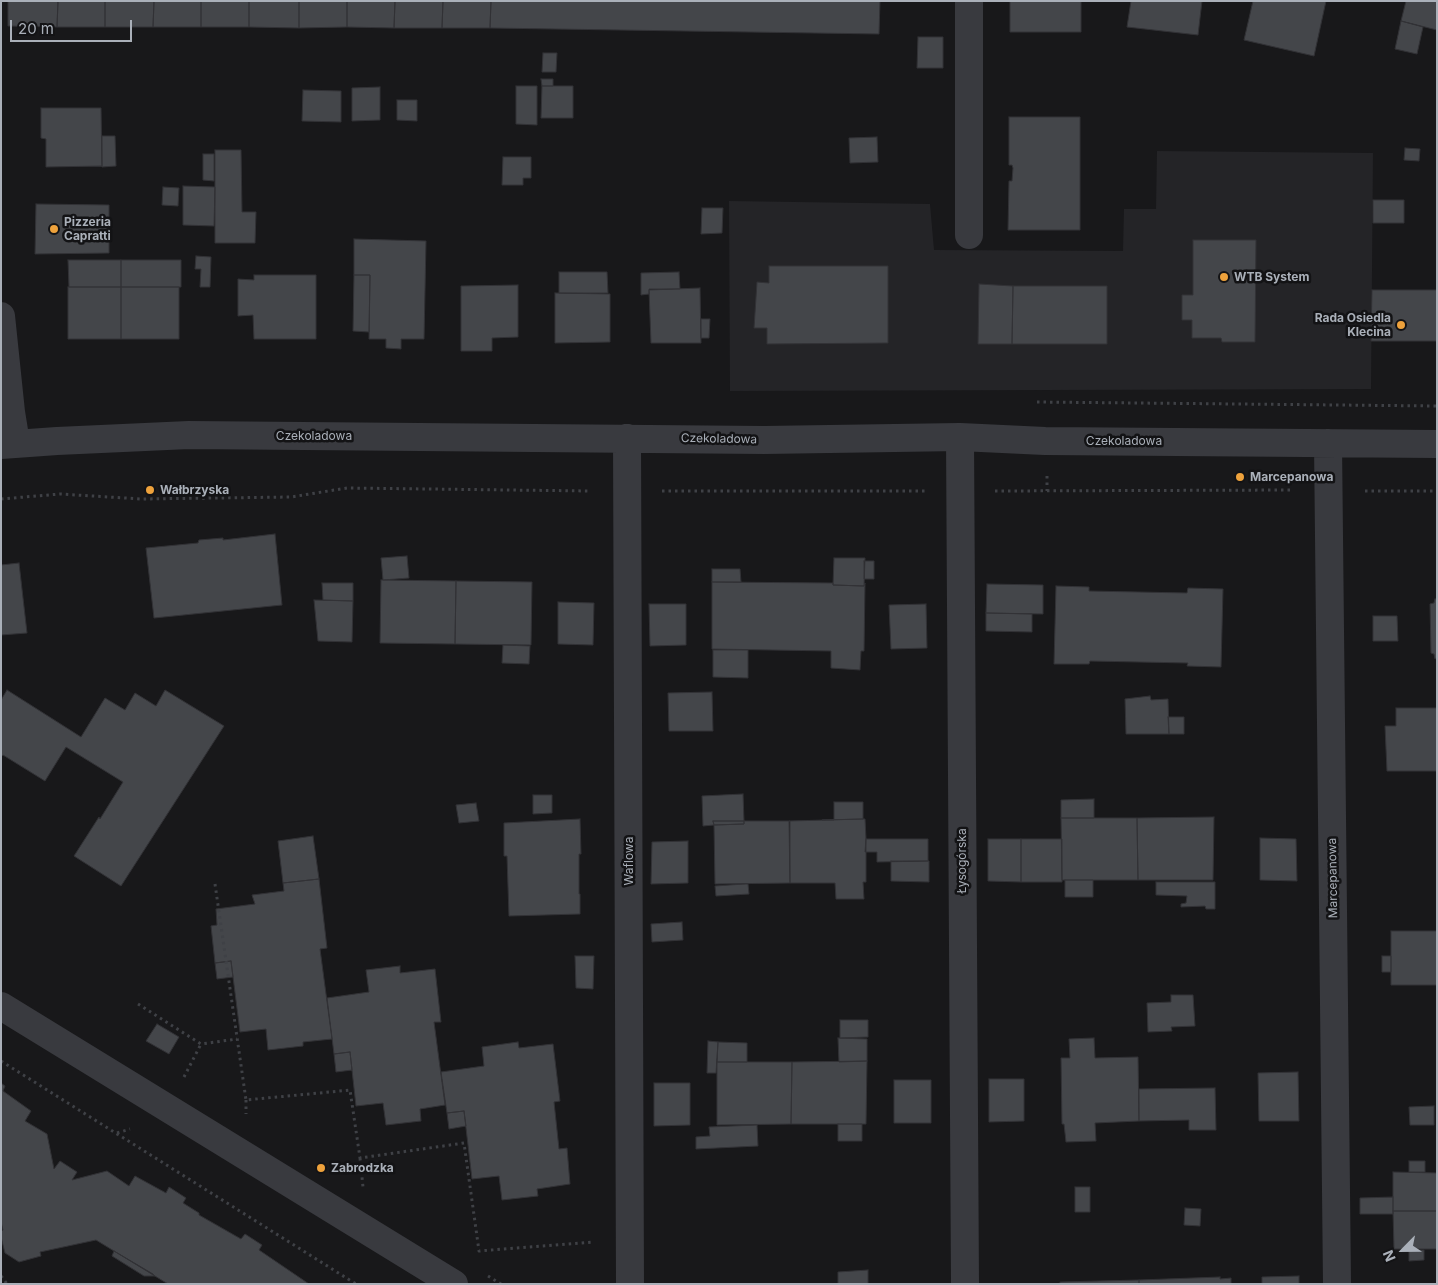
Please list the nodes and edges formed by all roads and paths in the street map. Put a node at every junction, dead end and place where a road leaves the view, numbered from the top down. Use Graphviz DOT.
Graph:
graph roads {
  1 [pos="969,1"];
  2 [pos="969,235"];
  3 [pos="1,316"];
  4 [pos="627,438"];
  5 [pos="960,438"];
  6 [pos="1328,443"];
  7 [pos="9,444"];
  8 [pos="1437,444"];
  9 [pos="1290,490"];
  10 [pos="628,491"];
  11 [pos="927,491"];
  12 [pos="991,491"];
  13 [pos="1364,491"];
  14 [pos="1437,491"];
  15 [pos="1,499"];
  16 [pos="215,884"];
  17 [pos="138,1004"];
  18 [pos="1,1006"];
  19 [pos="237,1039"];
  20 [pos="201,1044"];
  21 [pos="1,1061"];
  22 [pos="180,1085"];
  23 [pos="360,1158"];
  24 [pos="363,1192"];
  25 [pos="630,1239"];
  26 [pos="1,1276"];
  27 [pos="443,1281"];
  28 [pos="6,1284"];
  29 [pos="356,1284"];
  30 [pos="630,1284"];
  31 [pos="965,1284"];
  32 [pos="1337,1284"];
  1 -- 2 [label="street"];
  3 -- 7 [label="street"];
  4 -- 5 [label="street, Czekoladowa"];
  4 -- 7 [label="street, Czekoladowa"];
  4 -- 10 [label="street, Waflowa"];
  5 -- 6 [label="street, Czekoladowa"];
  5 -- 31 [label="street, Łysogórska"];
  6 -- 8 [label="street, Czekoladowa"];
  6 -- 32 [label="street, Marcepanowa"];
  9 -- 12 [label="path"];
  10 -- 11 [label="path"];
  10 -- 15 [label="path"];
  10 -- 25 [label="street, Waflowa"];
  13 -- 14 [label="path"];
  16 -- 19 [label="path"];
  17 -- 20 [label="path"];
  18 -- 27 [label="street"];
  19 -- 20 [label="path"];
  19 -- 23 [label="path"];
  20 -- 22 [label="path"];
  21 -- 29 [label="path"];
  23 -- 24 [label="path"];
  23 -- 25 [label="path"];
  25 -- 30 [label="street, Waflowa"];
  26 -- 28 [label="path"];
}
